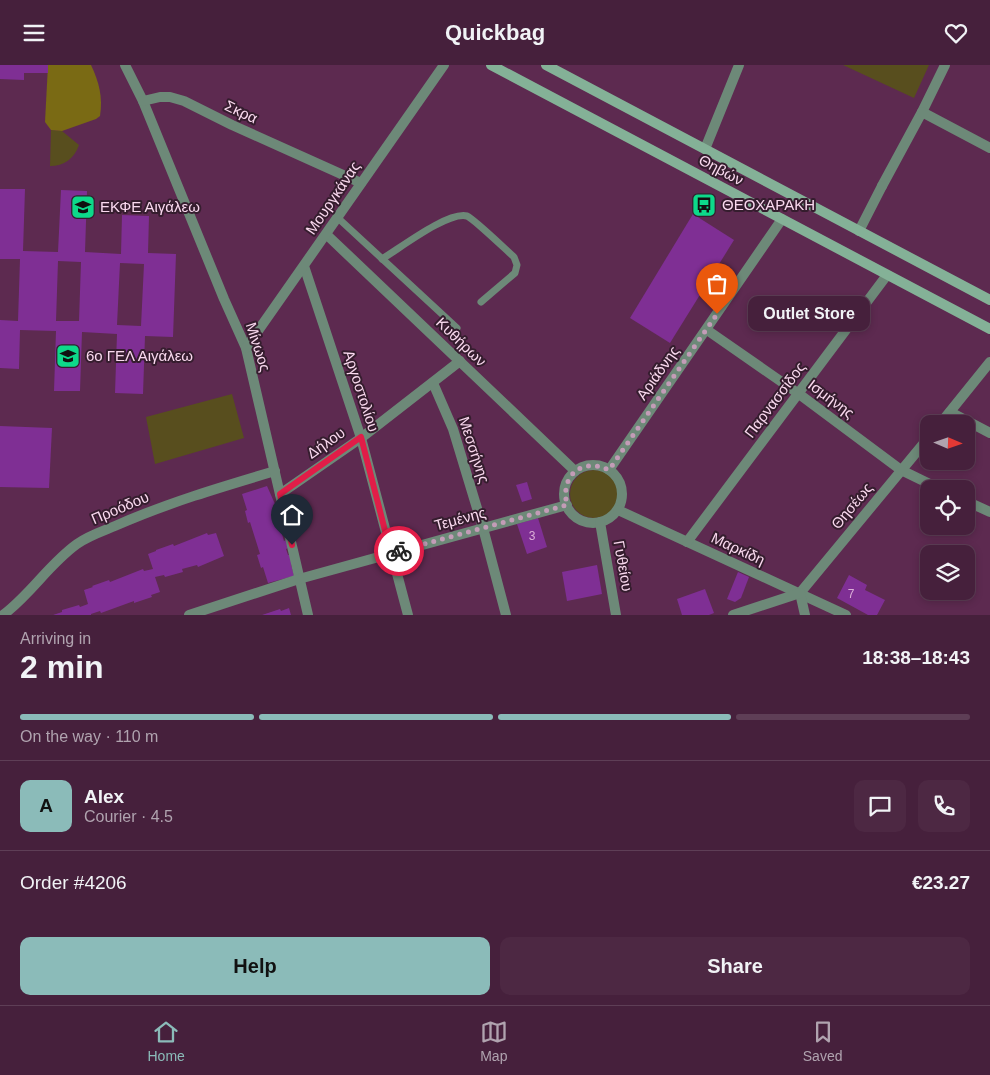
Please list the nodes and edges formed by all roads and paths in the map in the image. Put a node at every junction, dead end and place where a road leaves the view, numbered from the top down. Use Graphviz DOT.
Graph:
graph roads {
  1 [pos="125,65"];
  2 [pos="444,65"];
  3 [pos="491,65"];
  4 [pos="546,65"];
  5 [pos="739,65"];
  6 [pos="945,65"];
  7 [pos="143,101"];
  8 [pos="922,112"];
  9 [pos="990,148"];
  10 [pos="705,149"];
  11 [pos="361,183"];
  12 [pos="338,218"];
  13 [pos="782,219"];
  14 [pos="859,231"];
  15 [pos="327,235"];
  16 [pos="382,259"];
  17 [pos="304,266"];
  18 [pos="887,275"];
  19 [pos="990,299"];
  20 [pos="481,303"];
  21 [pos="457,328"];
  22 [pos="990,329"];
  23 [pos="706,330"];
  24 [pos="246,348"];
  25 [pos="460,361"];
  26 [pos="990,362"];
  27 [pos="433,383"];
  28 [pos="799,394"];
  29 [pos="950,412"];
  30 [pos="948,415"];
  31 [pos="990,433"];
  32 [pos="361,437"];
  33 [pos="920,448"];
  34 [pos="609,470"];
  35 [pos="901,470"];
  36 [pos="274,471"];
  37 [pos="575,471"];
  38 [pos="922,480"];
  39 [pos="280,494"];
  40 [pos="567,505"];
  41 [pos="975,506"];
  42 [pos="618,510"];
  43 [pos="990,513"];
  44 [pos="600,522"];
  45 [pos="483,528"];
  46 [pos="687,542"];
  47 [pos="391,554"];
  48 [pos="299,579"];
  49 [pos="800,593"];
  50 [pos="3,615"];
  51 [pos="190,615"];
  52 [pos="308,615"];
  53 [pos="408,615"];
  54 [pos="506,615"];
  55 [pos="616,615"];
  56 [pos="732,615"];
  57 [pos="805,615"];
  58 [pos="846,615"];
  1 -- 7 [label="street"];
  2 -- 11 [label="street, Μουργκάνας"];
  3 -- 13 [label="main road, Θηβών"];
  4 -- 10 [label="main road, Θηβών"];
  5 -- 10 [label="street"];
  6 -- 8 [label="street"];
  7 -- 11 [label="street, Σκρα"];
  7 -- 24 [label="street, Μίνωος"];
  8 -- 9 [label="street"];
  8 -- 14 [label="street"];
  10 -- 14 [label="main road, Θηβών"];
  11 -- 12 [label="street, Μουργκάνας"];
  12 -- 15 [label="street, Μουργκάνας"];
  12 -- 16 [label="lane"];
  13 -- 18 [label="main road, Θηβών"];
  13 -- 23 [label="street, Αριάδνης"];
  14 -- 19 [label="main road, Θηβών"];
  15 -- 17 [label="street, Μουργκάνας"];
  15 -- 25 [label="street, Κυθήρων"];
  16 -- 20 [label="lane"];
  16 -- 21 [label="lane"];
  17 -- 24 [label="street, Μουργκάνας"];
  17 -- 32 [label="street, Αργοστολίου"];
  18 -- 22 [label="main road, Θηβών"];
  18 -- 28 [label="street, Παρνασσίδος"];
  23 -- 28 [label="street, Ισμήνης"];
  23 -- 34 [label="street, Αριάδνης"];
  24 -- 36 [label="street, Μίνωος"];
  25 -- 27 [label="street, Δήλου"];
  25 -- 37 [label="street, Κυθήρων"];
  26 -- 29 [label="street"];
  27 -- 32 [label="street, Δήλου"];
  27 -- 45 [label="street, Μεσσήνης"];
  28 -- 35 [label="street, Ισμήνης"];
  28 -- 46 [label="street, Παρνασσίδος"];
  29 -- 30 [label="street"];
  29 -- 31 [label="street"];
  32 -- 39 [label="street, Δήλου"];
  32 -- 47 [label="street, Αργοστολίου"];
  33 -- 35 [label="street, Θησέως"];
  34 -- 37 [label="street"];
  34 -- 42 [label="street"];
  35 -- 38 [label="street, Ισμήνης"];
  35 -- 49 [label="street, Θησέως"];
  36 -- 39 [label="street, Μίνωος"];
  36 -- 50 [label="street, Προόδου"];
  37 -- 40 [label="street"];
  39 -- 48 [label="street, Μίνωος"];
  40 -- 44 [label="street"];
  40 -- 45 [label="street, Τεμένης"];
  41 -- 43 [label="street"];
  42 -- 44 [label="street"];
  42 -- 46 [label="street, Μαρκίδη"];
  44 -- 55 [label="street, Γυθείου"];
  45 -- 47 [label="street, Τεμένης"];
  45 -- 54 [label="street, Μεσσήνης"];
  46 -- 49 [label="street, Μαρκίδη"];
  47 -- 48 [label="street, Τεμένης"];
  47 -- 53 [label="street, Αργοστολίου"];
  48 -- 51 [label="street, Τεμένης"];
  48 -- 52 [label="street, Μίνωος"];
  49 -- 56 [label="street"];
  49 -- 57 [label="street"];
  49 -- 58 [label="street, Μαρκίδη"];
}
